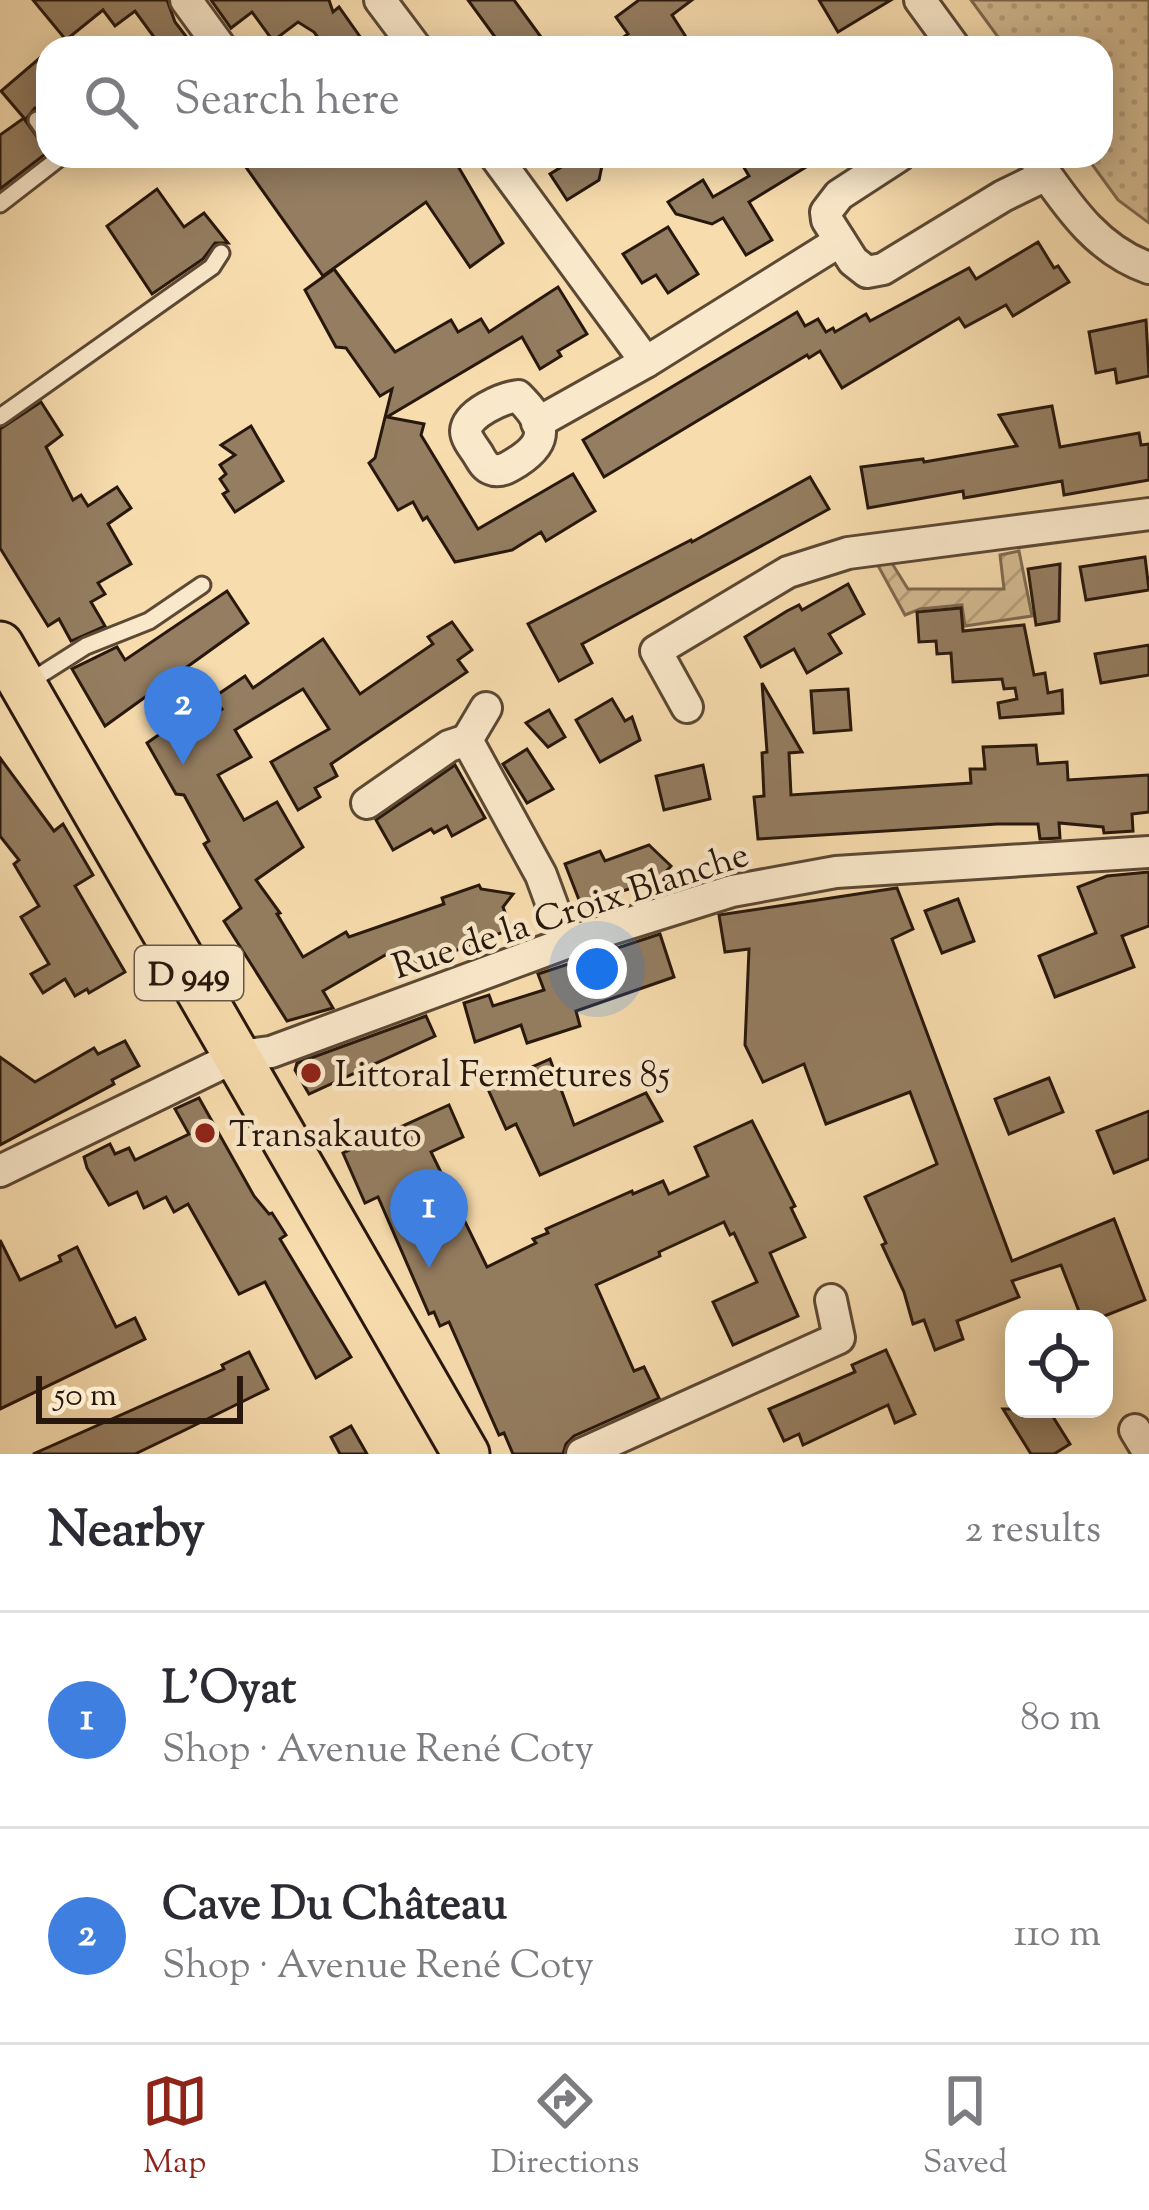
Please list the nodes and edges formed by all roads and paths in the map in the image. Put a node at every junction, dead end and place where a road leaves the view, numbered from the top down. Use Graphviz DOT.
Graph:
graph roads {
  1 [pos="186,0"];
  2 [pos="380,0"];
  3 [pos="920,0"];
  4 [pos="212,36"];
  5 [pos="407,36"];
  6 [pos="946,36"];
  7 [pos="46,168"];
  8 [pos="504,168"];
  9 [pos="882,168"];
  10 [pos="1036,168"];
  11 [pos="1042,168"];
  12 [pos="0,204"];
  13 [pos="840,241"];
  14 [pos="221,253"];
  15 [pos="1149,268"];
  16 [pos="646,362"];
  17 [pos="0,417"];
  18 [pos="537,423"];
  19 [pos="1149,514"];
  20 [pos="202,585"];
  21 [pos="0,645"];
  22 [pos="12,694"];
  23 [pos="687,706"];
  24 [pos="486,708"];
  25 [pos="467,740"];
  26 [pos="367,803"];
  27 [pos="1149,852"];
  28 [pos="566,943"];
  29 [pos="237,1056"];
  30 [pos="0,1171"];
  31 [pos="831,1300"];
  32 [pos="466,1454"];
  33 [pos="582,1454"];
  1 -- 4 [label="street"];
  2 -- 5 [label="street"];
  3 -- 6 [label="street"];
  7 -- 12 [label="lane"];
  8 -- 16 [label="street"];
  9 -- 13 [label="street"];
  10 -- 13 [label="street"];
  11 -- 15 [label="street"];
  13 -- 16 [label="street"];
  14 -- 17 [label="lane"];
  16 -- 18 [label="street"];
  19 -- 23 [label="street"];
  20 -- 22 [label="lane"];
  21 -- 22 [label="main road, D 949"];
  22 -- 29 [label="main road, D 949"];
  24 -- 25 [label="street"];
  25 -- 26 [label="street"];
  25 -- 28 [label="street"];
  27 -- 28 [label="street, Rue de la Croix Blanche"];
  28 -- 29 [label="street, Rue de la Croix Blanche"];
  29 -- 30 [label="street, Rue de la Croix Blanche"];
  29 -- 32 [label="main road, D 949"];
  31 -- 33 [label="street"];
}
